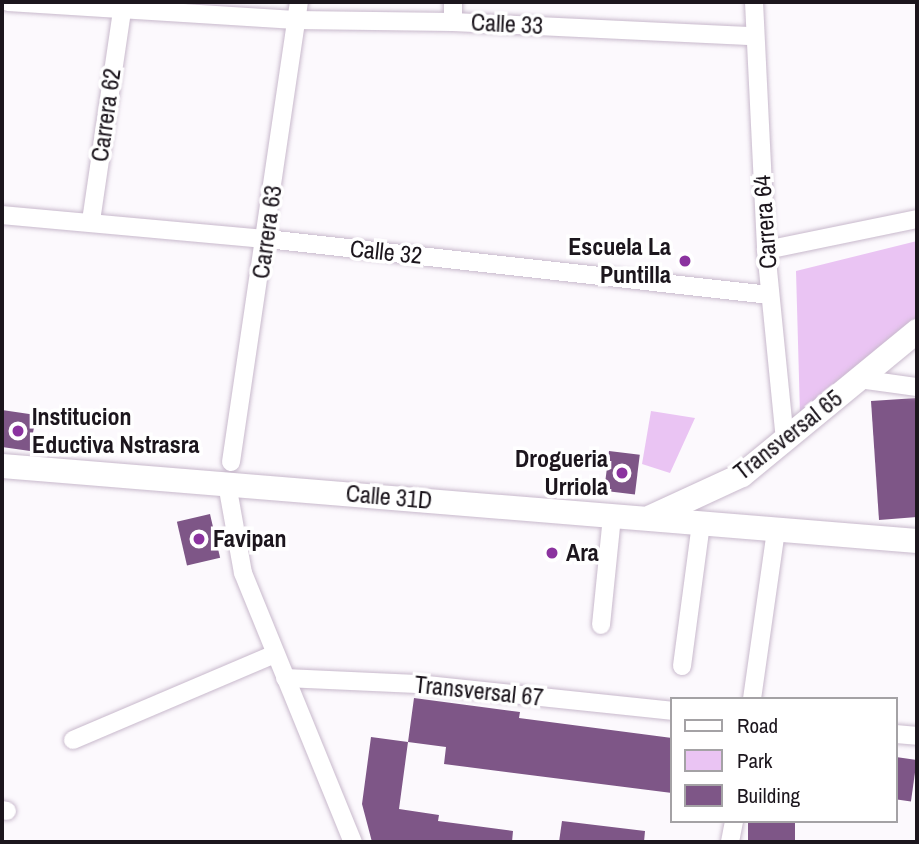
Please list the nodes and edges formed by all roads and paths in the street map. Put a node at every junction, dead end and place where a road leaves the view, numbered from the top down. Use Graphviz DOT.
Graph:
graph roads {
  1 [pos="8,2"];
  2 [pos="299,2"];
  3 [pos="453,2"];
  4 [pos="754,2"];
  5 [pos="89,5"];
  6 [pos="122,10"];
  7 [pos="295,20"];
  8 [pos="453,22"];
  9 [pos="754,36"];
  10 [pos="2,215"];
  11 [pos="917,219"];
  12 [pos="91,220"];
  13 [pos="267,239"];
  14 [pos="765,250"];
  15 [pos="770,295"];
  16 [pos="916,334"];
  17 [pos="859,379"];
  18 [pos="917,387"];
  19 [pos="785,441"];
  20 [pos="2,466"];
  21 [pos="229,472"];
  22 [pos="612,516"];
  23 [pos="647,519"];
  24 [pos="701,523"];
  25 [pos="776,530"];
  26 [pos="917,541"];
  27 [pos="601,625"];
  28 [pos="275,654"];
  29 [pos="682,666"];
  30 [pos="285,678"];
  31 [pos="752,697"];
  32 [pos="670,711"];
  33 [pos="898,734"];
  34 [pos="917,736"];
  35 [pos="73,740"];
  36 [pos="734,823"];
  37 [pos="353,842"];
  38 [pos="730,842"];
  1 -- 5 [label="street, Calle 33"];
  2 -- 7 [label="street, Carrera 63"];
  3 -- 8 [label="street"];
  4 -- 9 [label="street, Carrera 64"];
  5 -- 6 [label="street, Calle 33"];
  6 -- 7 [label="street, Calle 33"];
  6 -- 12 [label="street, Carrera 62"];
  7 -- 8 [label="street, Calle 33"];
  7 -- 13 [label="street, Carrera 63"];
  8 -- 9 [label="street, Calle 33"];
  9 -- 14 [label="street, Carrera 64"];
  10 -- 12 [label="street, Calle 32"];
  11 -- 14 [label="street"];
  12 -- 13 [label="street, Calle 32"];
  13 -- 15 [label="street, Calle 32"];
  13 -- 21 [label="street, Carrera 63"];
  14 -- 15 [label="street, Carrera 64"];
  15 -- 19 [label="street, Carrera 64"];
  16 -- 17 [label="street, Transversal 65"];
  17 -- 18 [label="street"];
  17 -- 19 [label="street, Transversal 65"];
  19 -- 23 [label="street, Transversal 65"];
  20 -- 21 [label="street, Calle 31D"];
  21 -- 22 [label="street, Calle 31D"];
  21 -- 28 [label="street, Carrera 63"];
  22 -- 23 [label="street, Calle 31D"];
  22 -- 27 [label="street"];
  23 -- 24 [label="street, Calle 31D"];
  24 -- 25 [label="street, Calle 31D"];
  24 -- 29 [label="street"];
  25 -- 26 [label="street, Calle 31D"];
  25 -- 31 [label="street"];
  28 -- 30 [label="street, Carrera 63"];
  28 -- 35 [label="street"];
  30 -- 32 [label="street, Transversal 67"];
  30 -- 37 [label="street, Carrera 63"];
  33 -- 34 [label="street"];
  36 -- 38 [label="street"];
}
